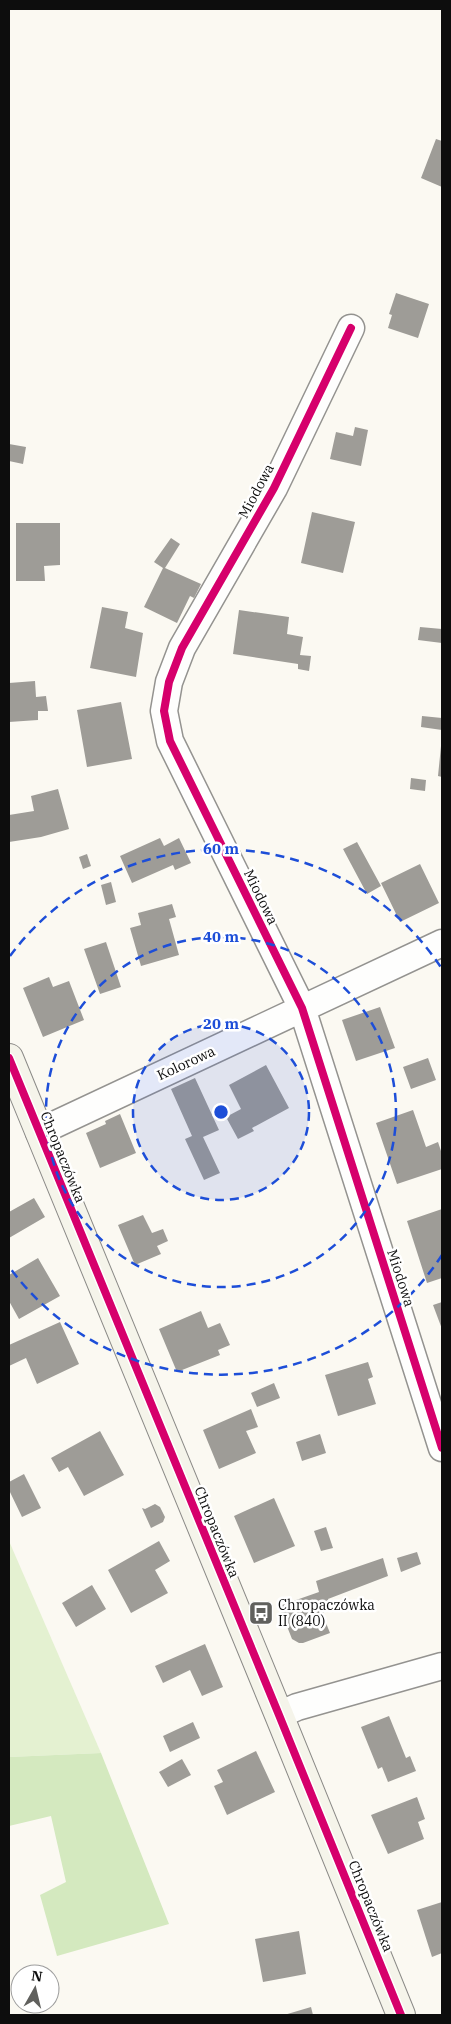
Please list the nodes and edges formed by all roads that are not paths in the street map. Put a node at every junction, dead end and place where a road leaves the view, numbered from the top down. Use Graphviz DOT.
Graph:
graph roads {
  1 [pos="351,328"];
  2 [pos="442,943"];
  3 [pos="302,1008"];
  4 [pos="9,1058"];
  5 [pos="39,1132"];
  6 [pos="442,1448"];
  7 [pos="442,1666"];
  8 [pos="279,1715"];
  9 [pos="401,2015"];
  1 -- 3 [label="street, Miodowa"];
  2 -- 3 [label="street, Kolorowa"];
  3 -- 5 [label="street, Kolorowa"];
  3 -- 6 [label="street, Miodowa"];
  4 -- 5 [label="street, Chropaczówka"];
  5 -- 8 [label="street, Chropaczówka"];
  7 -- 8 [label="street"];
  8 -- 9 [label="street, Chropaczówka"];
}
